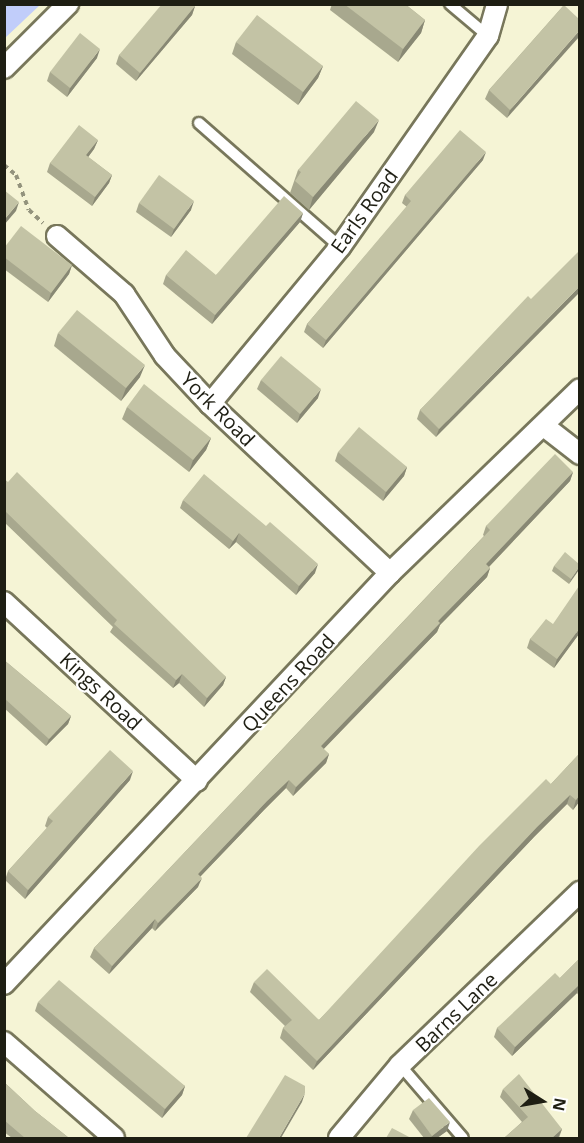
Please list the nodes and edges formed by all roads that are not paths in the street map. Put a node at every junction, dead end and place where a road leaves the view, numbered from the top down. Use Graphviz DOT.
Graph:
graph roads {
  1 [pos="68,4"];
  2 [pos="450,4"];
  3 [pos="497,4"];
  4 [pos="488,36"];
  5 [pos="4,68"];
  6 [pos="199,123"];
  7 [pos="57,236"];
  8 [pos="340,247"];
  9 [pos="579,389"];
  10 [pos="210,404"];
  11 [pos="543,426"];
  12 [pos="579,454"];
  13 [pos="390,573"];
  14 [pos="4,602"];
  15 [pos="197,781"];
  16 [pos="579,892"];
  17 [pos="4,984"];
  18 [pos="4,1042"];
  19 [pos="400,1065"];
  20 [pos="114,1138"];
  21 [pos="339,1138"];
  22 [pos="463,1138"];
  1 -- 5 [label="street"];
  2 -- 4 [label="lane"];
  3 -- 4 [label="street, Earls Road"];
  4 -- 8 [label="street, Earls Road"];
  6 -- 8 [label="lane"];
  7 -- 10 [label="street, York Road"];
  8 -- 10 [label="street, Earls Road"];
  9 -- 11 [label="street, Queens Road"];
  10 -- 13 [label="street, York Road"];
  11 -- 12 [label="street"];
  11 -- 13 [label="street, Queens Road"];
  13 -- 15 [label="street, Queens Road"];
  14 -- 15 [label="street, Kings Road"];
  15 -- 17 [label="street, Queens Road"];
  16 -- 19 [label="street, Barns Lane"];
  18 -- 20 [label="street"];
  19 -- 21 [label="street, Barns Lane"];
  19 -- 22 [label="lane"];
}
